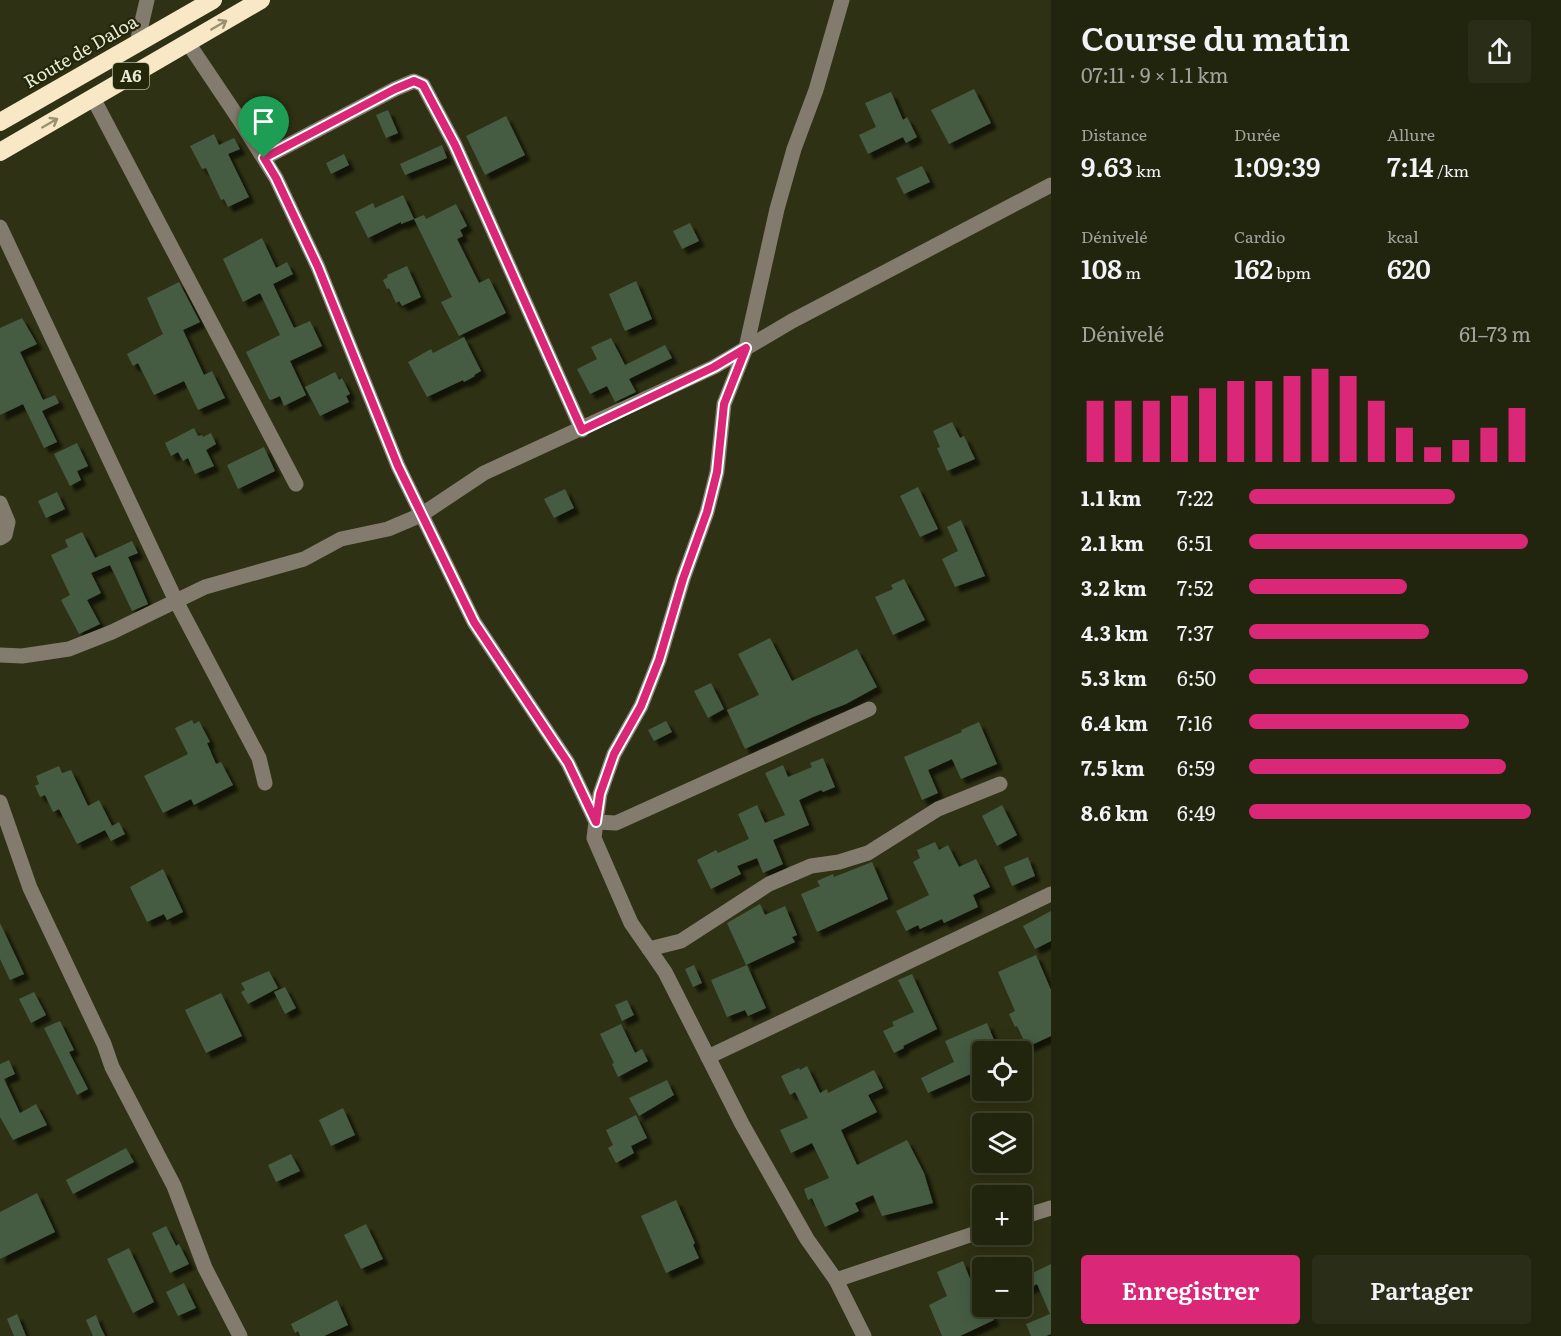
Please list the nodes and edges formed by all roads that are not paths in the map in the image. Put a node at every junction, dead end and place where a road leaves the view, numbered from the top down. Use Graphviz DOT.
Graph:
graph roads {
  1 [pos="147,0"];
  2 [pos="213,0"];
  3 [pos="261,0"];
  4 [pos="842,0"];
  5 [pos="137,43"];
  6 [pos="188,43"];
  7 [pos="93,98"];
  8 [pos="0,122"];
  9 [pos="0,152"];
  10 [pos="264,158"];
  11 [pos="1051,185"];
  12 [pos="0,227"];
  13 [pos="746,348"];
  14 [pos="582,430"];
  15 [pos="296,484"];
  16 [pos="0,503"];
  17 [pos="421,515"];
  18 [pos="0,538"];
  19 [pos="176,601"];
  20 [pos="0,655"];
  21 [pos="870,710"];
  22 [pos="265,783"];
  23 [pos="1000,784"];
  24 [pos="0,802"];
  25 [pos="596,822"];
  26 [pos="1051,894"];
  27 [pos="649,949"];
  28 [pos="708,1056"];
  29 [pos="1051,1208"];
  30 [pos="1032,1214"];
  31 [pos="972,1233"];
  32 [pos="836,1280"];
  33 [pos="240,1336"];
  34 [pos="864,1336"];
  1 -- 5 [label="street"];
  2 -- 5 [label="highway, Route de Daloa / A6"];
  6 -- 3 [label="highway, A6, one-way"];
  4 -- 13 [label="street"];
  5 -- 8 [label="highway, Route de Daloa / A6"];
  6 -- 7 [label="highway, A6"];
  6 -- 10 [label="street"];
  9 -- 7 [label="highway, A6, one-way"];
  7 -- 15 [label="street"];
  10 -- 14 [label="street"];
  10 -- 17 [label="street"];
  11 -- 13 [label="street"];
  12 -- 19 [label="street"];
  13 -- 14 [label="street"];
  13 -- 25 [label="street"];
  14 -- 17 [label="street"];
  16 -- 18 [label="street"];
  17 -- 19 [label="street"];
  17 -- 25 [label="street"];
  19 -- 20 [label="street"];
  19 -- 22 [label="street"];
  21 -- 25 [label="street"];
  23 -- 27 [label="street"];
  24 -- 33 [label="street"];
  25 -- 27 [label="street"];
  26 -- 28 [label="street"];
  27 -- 28 [label="street"];
  28 -- 32 [label="street"];
  29 -- 30 [label="street"];
  31 -- 32 [label="street"];
  32 -- 34 [label="street"];
}
